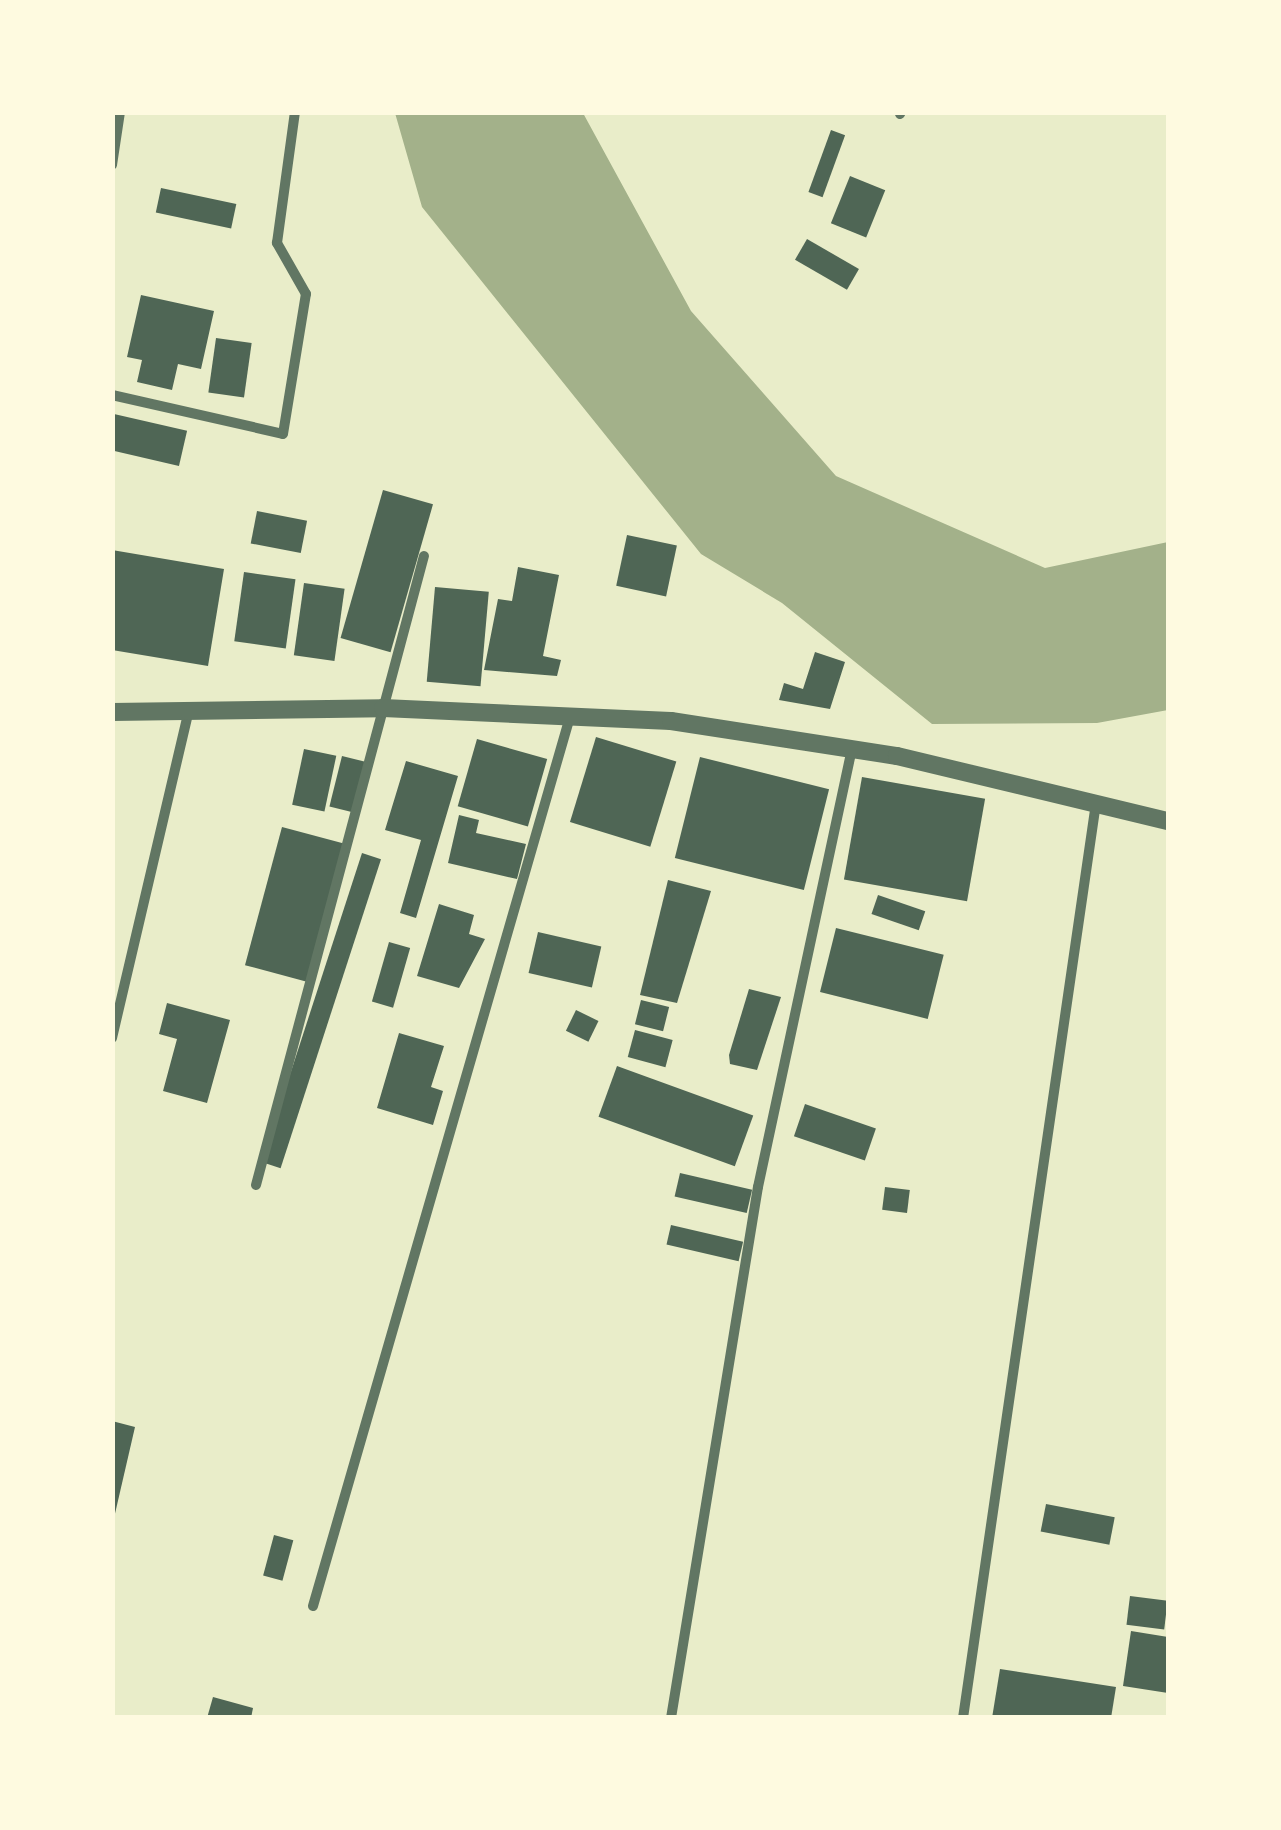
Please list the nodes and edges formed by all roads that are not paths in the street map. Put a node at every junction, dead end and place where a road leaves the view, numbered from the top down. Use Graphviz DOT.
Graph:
graph roads {
  1 [pos="120,112"];
  2 [pos="294,112"];
  3 [pos="112,164"];
  4 [pos="112,395"];
  5 [pos="424,556"];
  6 [pos="383,708"];
  7 [pos="112,712"];
  8 [pos="188,713"];
  9 [pos="570,717"];
  10 [pos="852,748"];
  11 [pos="1096,803"];
  12 [pos="1168,821"];
  13 [pos="112,1038"];
  14 [pos="256,1185"];
  15 [pos="314,1606"];
  16 [pos="671,1718"];
  17 [pos="963,1718"];
  1 -- 3 [label="street"];
  2 -- 4 [label="street"];
  5 -- 6 [label="street"];
  6 -- 8 [label="street"];
  6 -- 9 [label="street"];
  6 -- 14 [label="street"];
  7 -- 8 [label="street"];
  8 -- 13 [label="street"];
  9 -- 10 [label="street"];
  9 -- 15 [label="street"];
  10 -- 11 [label="street"];
  10 -- 16 [label="street"];
  11 -- 12 [label="street"];
  11 -- 17 [label="street"];
}
